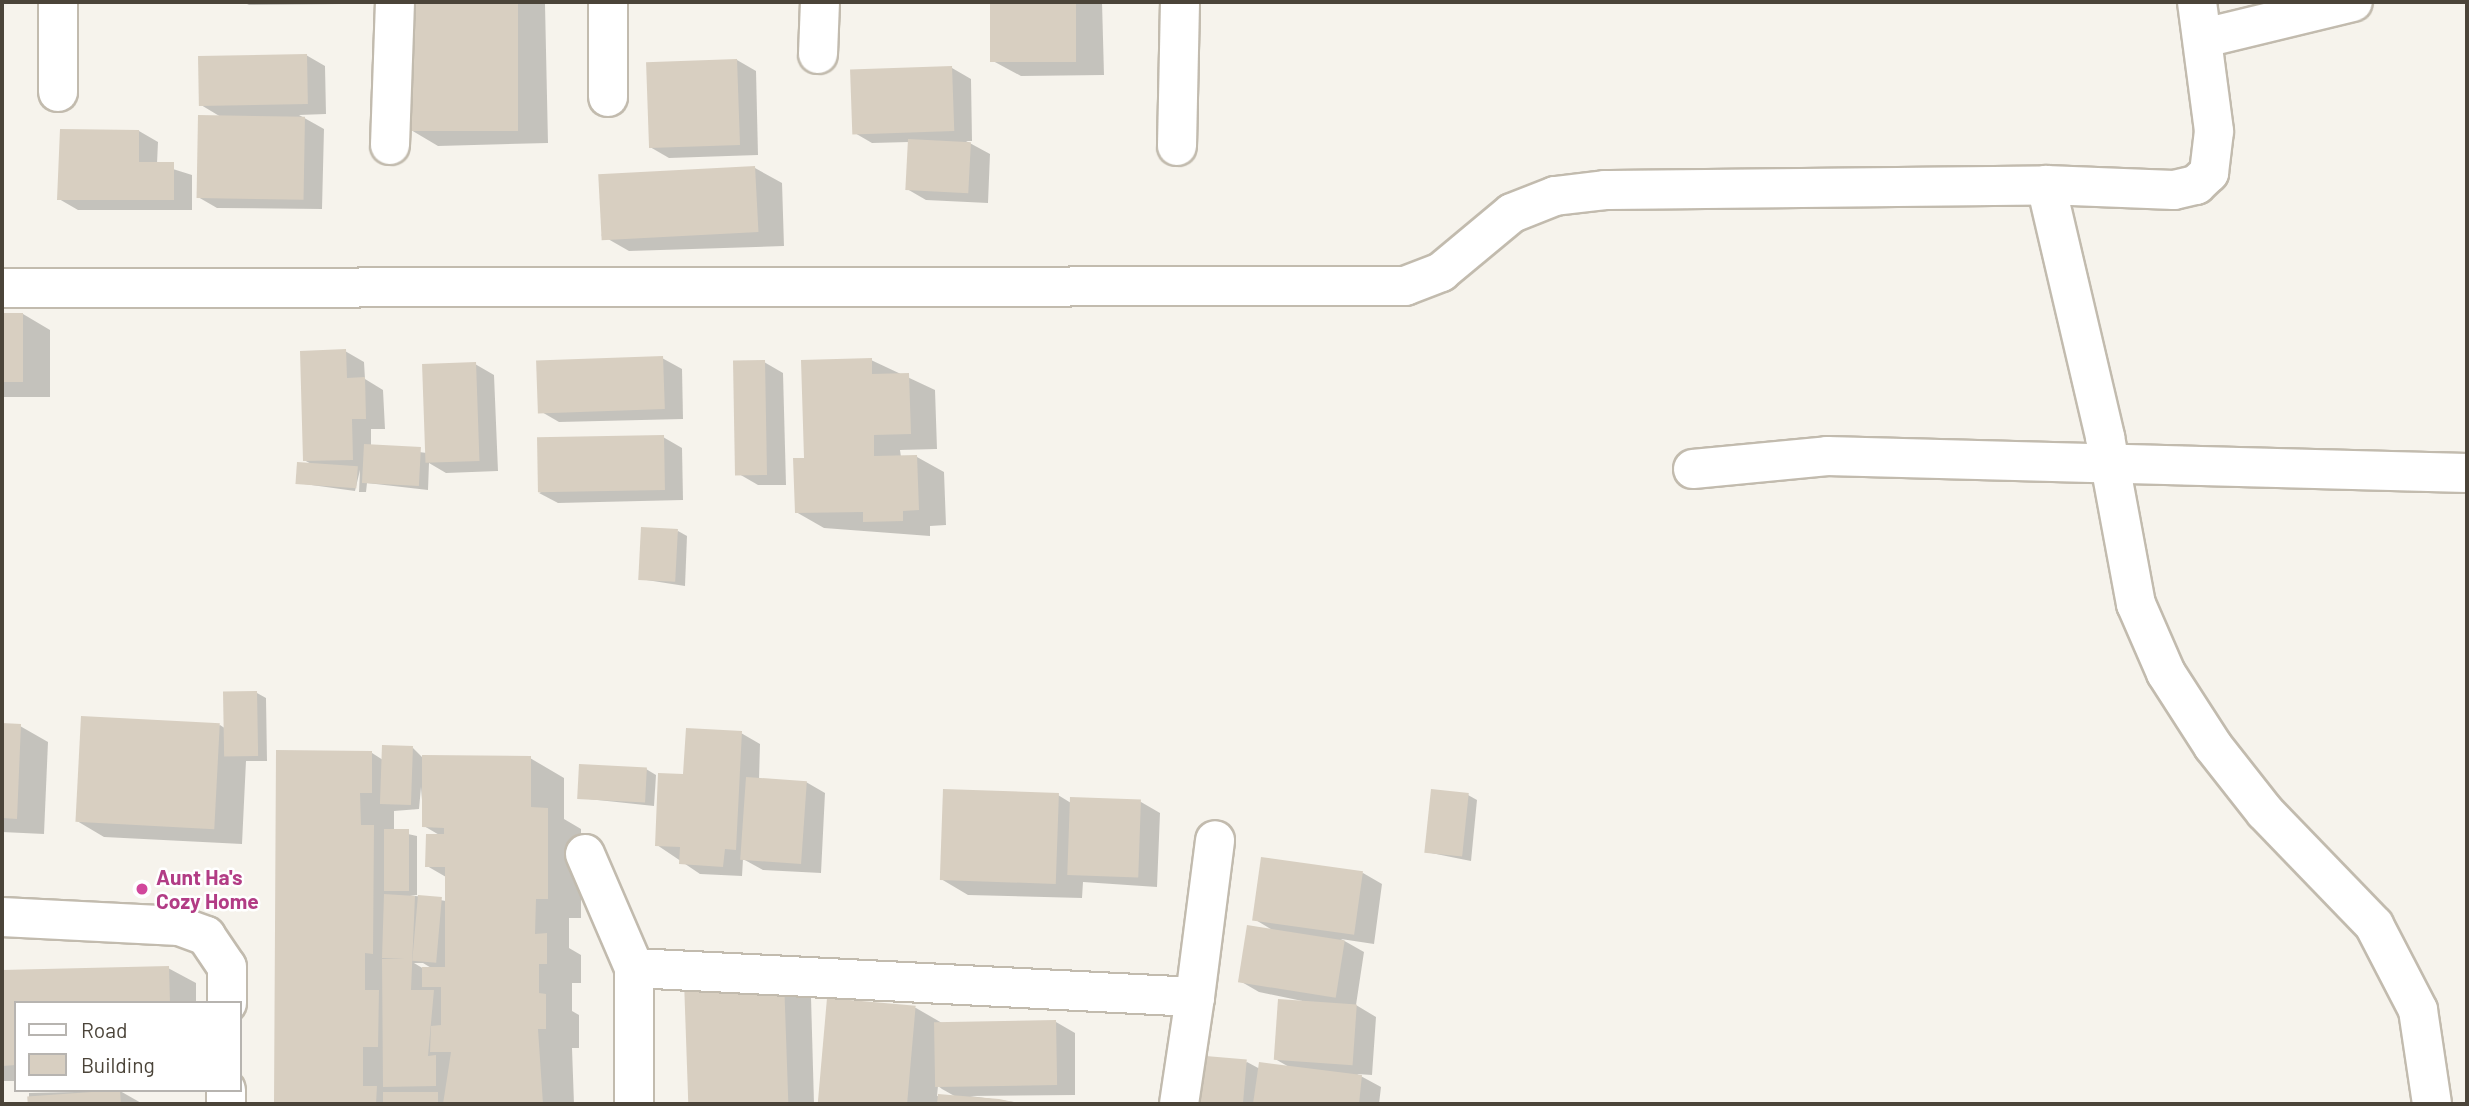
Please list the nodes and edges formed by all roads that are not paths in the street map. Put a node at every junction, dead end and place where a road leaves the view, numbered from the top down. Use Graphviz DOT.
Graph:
graph roads {
  1 [pos="58,2"];
  2 [pos="395,2"];
  3 [pos="608,2"];
  4 [pos="820,2"];
  5 [pos="1180,2"];
  6 [pos="2353,2"];
  7 [pos="2200,20"];
  8 [pos="818,54"];
  9 [pos="58,92"];
  10 [pos="608,97"];
  11 [pos="390,145"];
  12 [pos="1177,146"];
  13 [pos="2046,185"];
  14 [pos="2,288"];
  15 [pos="2110,461"];
  16 [pos="1693,469"];
  17 [pos="2467,473"];
  18 [pos="1215,840"];
  19 [pos="585,854"];
  20 [pos="2,917"];
  21 [pos="634,968"];
  22 [pos="1195,997"];
  23 [pos="228,1001"];
  24 [pos="634,1104"];
  25 [pos="1179,1104"];
  26 [pos="2432,1104"];
  1 -- 9 [label="street"];
  2 -- 11 [label="street"];
  3 -- 10 [label="street"];
  4 -- 8 [label="street"];
  5 -- 12 [label="street"];
  6 -- 7 [label="street"];
  7 -- 13 [label="street"];
  13 -- 14 [label="street"];
  13 -- 15 [label="street"];
  15 -- 16 [label="street"];
  15 -- 17 [label="street"];
  15 -- 26 [label="street"];
  18 -- 22 [label="street"];
  19 -- 21 [label="street"];
  20 -- 23 [label="street"];
  21 -- 22 [label="street"];
  21 -- 24 [label="street"];
  22 -- 25 [label="street"];
}
